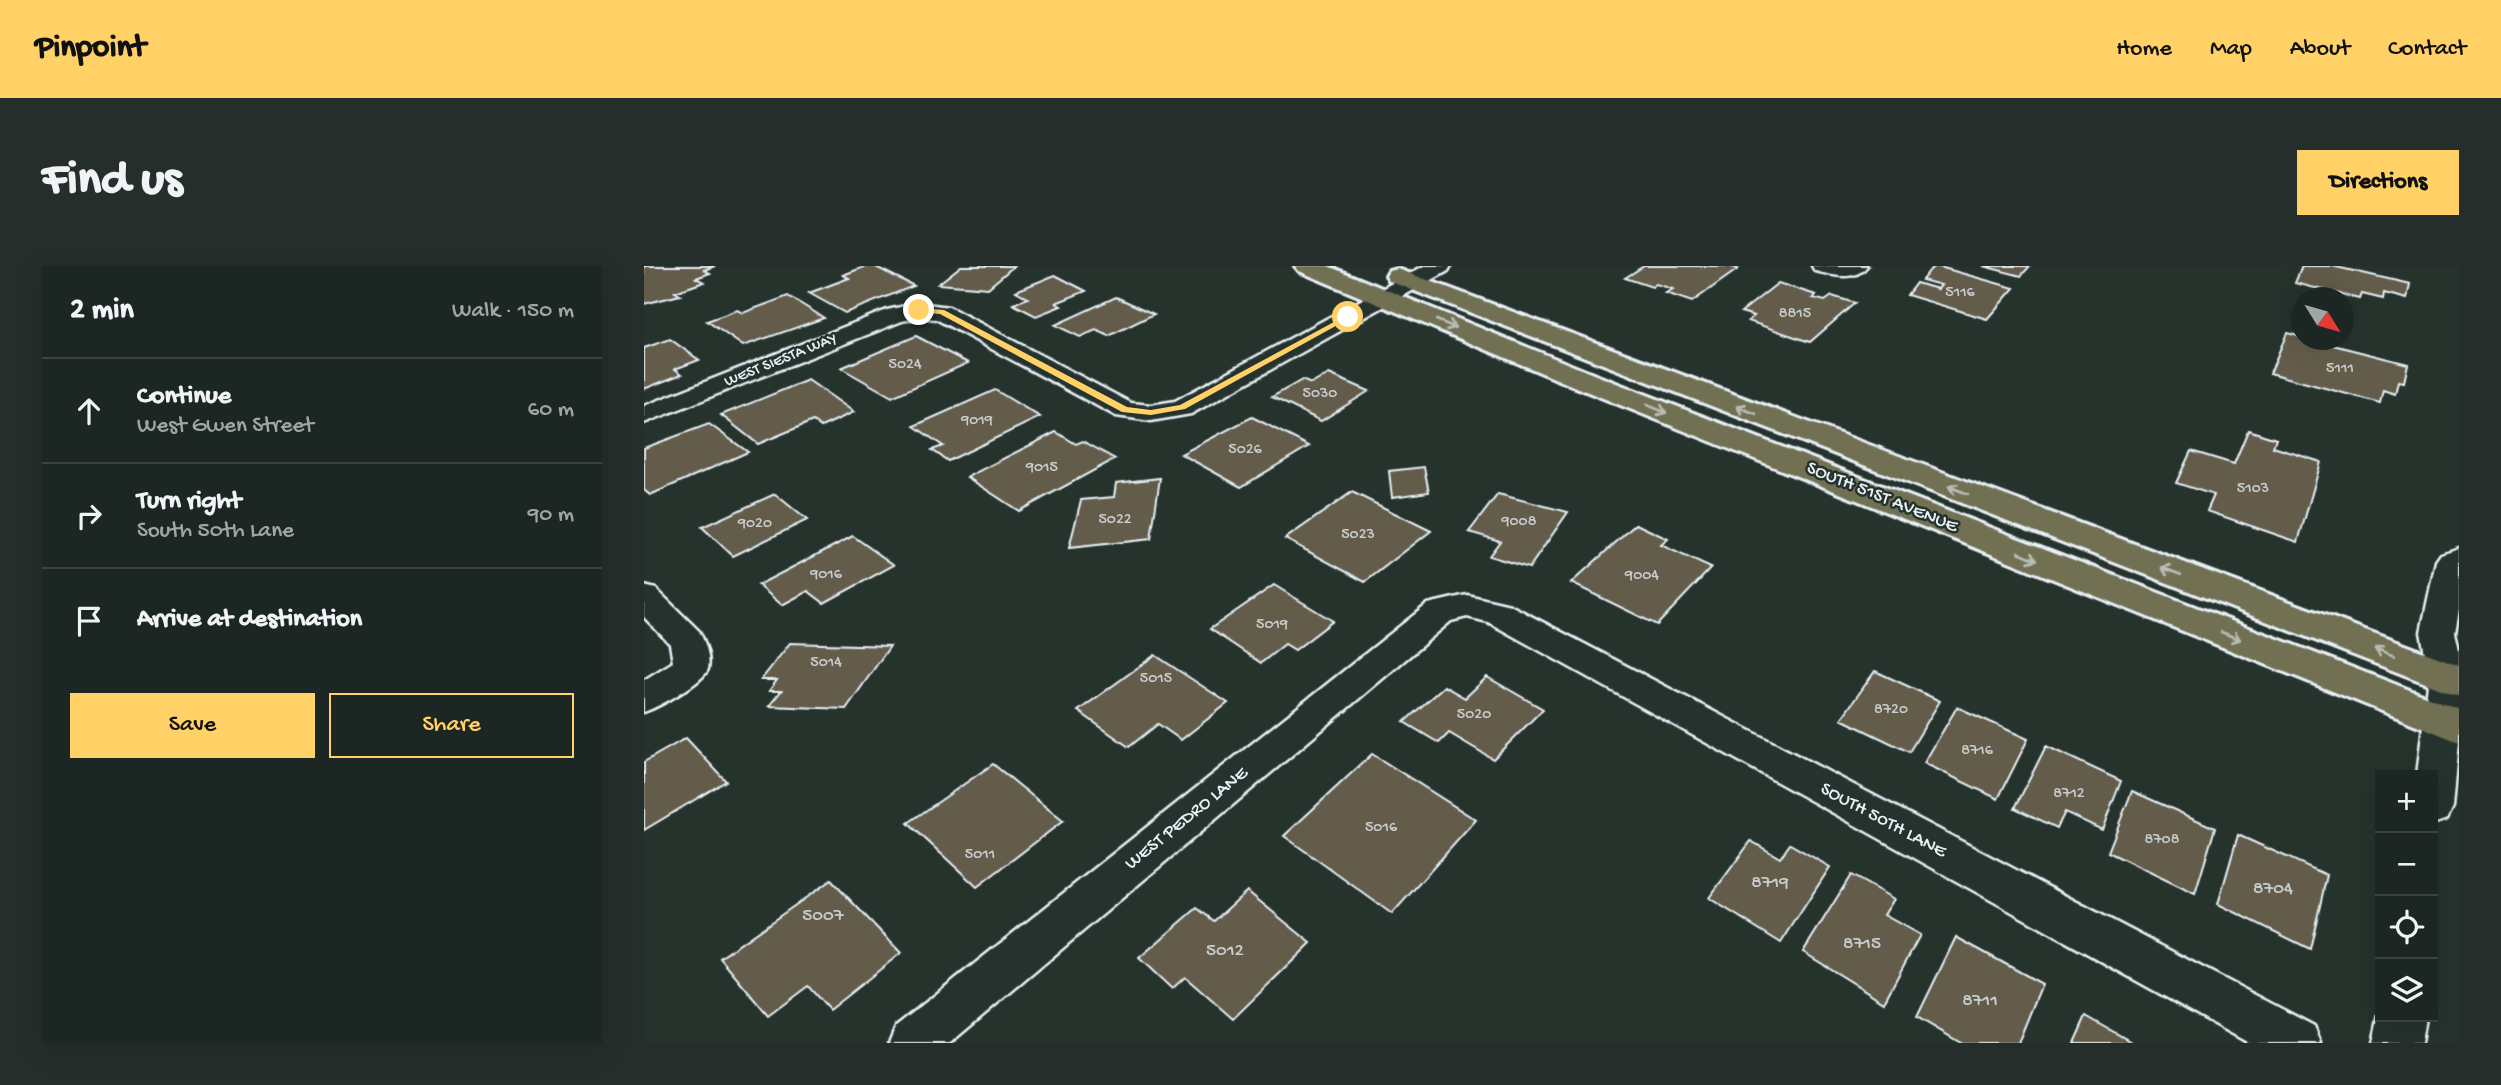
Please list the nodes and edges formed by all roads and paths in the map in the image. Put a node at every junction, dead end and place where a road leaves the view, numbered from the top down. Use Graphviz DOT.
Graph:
graph roads {
  1 [pos="1307,266"];
  2 [pos="1440,266"];
  3 [pos="1389,282"];
  4 [pos="644,415"];
  5 [pos="2459,558"];
  6 [pos="2453,592"];
  7 [pos="644,597"];
  8 [pos="1467,606"];
  9 [pos="2455,673"];
  10 [pos="644,698"];
  11 [pos="2451,723"];
  12 [pos="2438,784"];
  13 [pos="2400,1022"];
  14 [pos="913,1043"];
  15 [pos="2297,1043"];
  16 [pos="2397,1043"];
  1 -- 3 [label="main road, SOUTH 51ST AVENUE"];
  2 -- 3 [label="street"];
  3 -- 4 [label="street, WEST SIESTA WAY"];
  9 -- 3 [label="main road, SOUTH 51ST AVENUE, one-way"];
  3 -- 11 [label="main road, SOUTH 51ST AVENUE, one-way"];
  5 -- 6 [label="street"];
  6 -- 9 [label="street"];
  7 -- 10 [label="street"];
  8 -- 14 [label="street, WEST PEDRO LANE"];
  8 -- 15 [label="street, SOUTH 50TH LANE"];
  9 -- 11 [label="street"];
  11 -- 12 [label="street"];
  13 -- 16 [label="street"];
}
